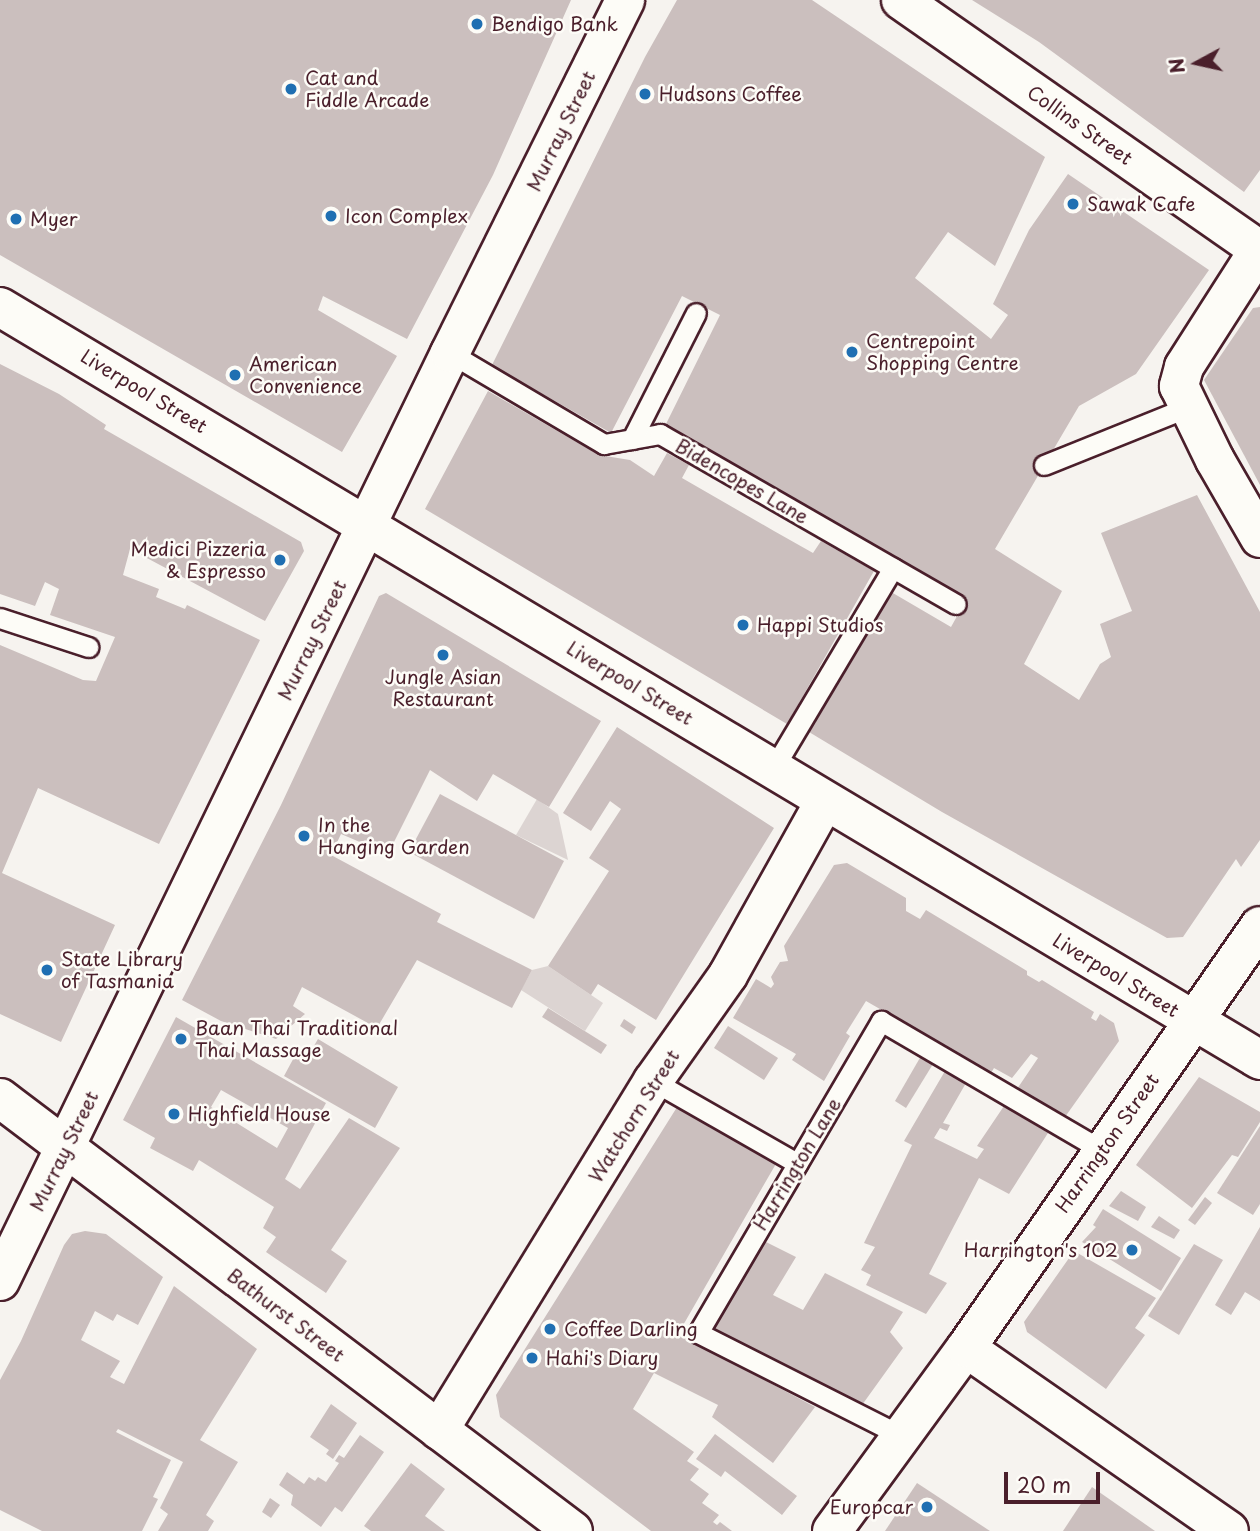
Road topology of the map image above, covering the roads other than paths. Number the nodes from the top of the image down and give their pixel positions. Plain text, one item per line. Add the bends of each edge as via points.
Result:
1 (625, 0) edge
2 (901, 0) edge
3 (1260, 249) edge
4 (0, 307) edge
5 (696, 313) dead end
6 (450, 352) junction
7 (1188, 407) junction
8 (632, 439) junction
9 (1044, 465) dead end
10 (367, 525) junction
11 (1260, 538) edge
12 (893, 568) junction
13 (956, 604) dead end
14 (0, 618) edge
15 (88, 647) dead end
16 (773, 769) junction
17 (825, 801) junction
18 (1260, 926) edge
19 (1192, 1021) junction
20 (1260, 1060) edge
21 (653, 1081) junction
22 (0, 1098) edge
23 (65, 1148) junction
24 (1102, 1150) junction
25 (797, 1163) junction
26 (0, 1281) edge
27 (966, 1348) junction
28 (439, 1430) junction
29 (900, 1434) junction
30 (573, 1531) edge
31 (832, 1531) edge
32 (1228, 1531) edge

1 - 6 main road, Murray Street
2 - 3 main road, Collins Street
3 - 7 main road via 1184,367 1179,386
4 - 10 main road, Liverpool Street
5 - 8 lane
6 - 8 lane, Bidencopes Lane via 604,444
6 - 10 main road, Murray Street
7 - 9 lane
7 - 11 main road
8 - 12 lane, Bidencopes Lane via 660,434
10 - 16 main road, Liverpool Street
10 - 23 main road, Murray Street
12 - 13 lane, Bidencopes Lane
12 - 16 lane
14 - 15 lane
16 - 17 main road, Liverpool Street
17 - 19 main road, Liverpool Street
17 - 21 main road, Watchorn Street via 728,975
18 - 19 main road, Harrington Street
19 - 20 main road, Liverpool Street
19 - 24 main road, Harrington Street
21 - 25 lane
21 - 28 main road, Watchorn Street
22 - 23 main road, Bathurst Street
23 - 26 main road, Murray Street
23 - 28 main road, Bathurst Street
24 - 25 lane, Harrington Lane via 881,1021
24 - 27 main road, Harrington Street
25 - 29 lane, Harrington Lane via 698,1333
27 - 29 main road, Harrington Street
27 - 32 main road
28 - 30 main road, Bathurst Street
29 - 31 main road, Harrington Street

